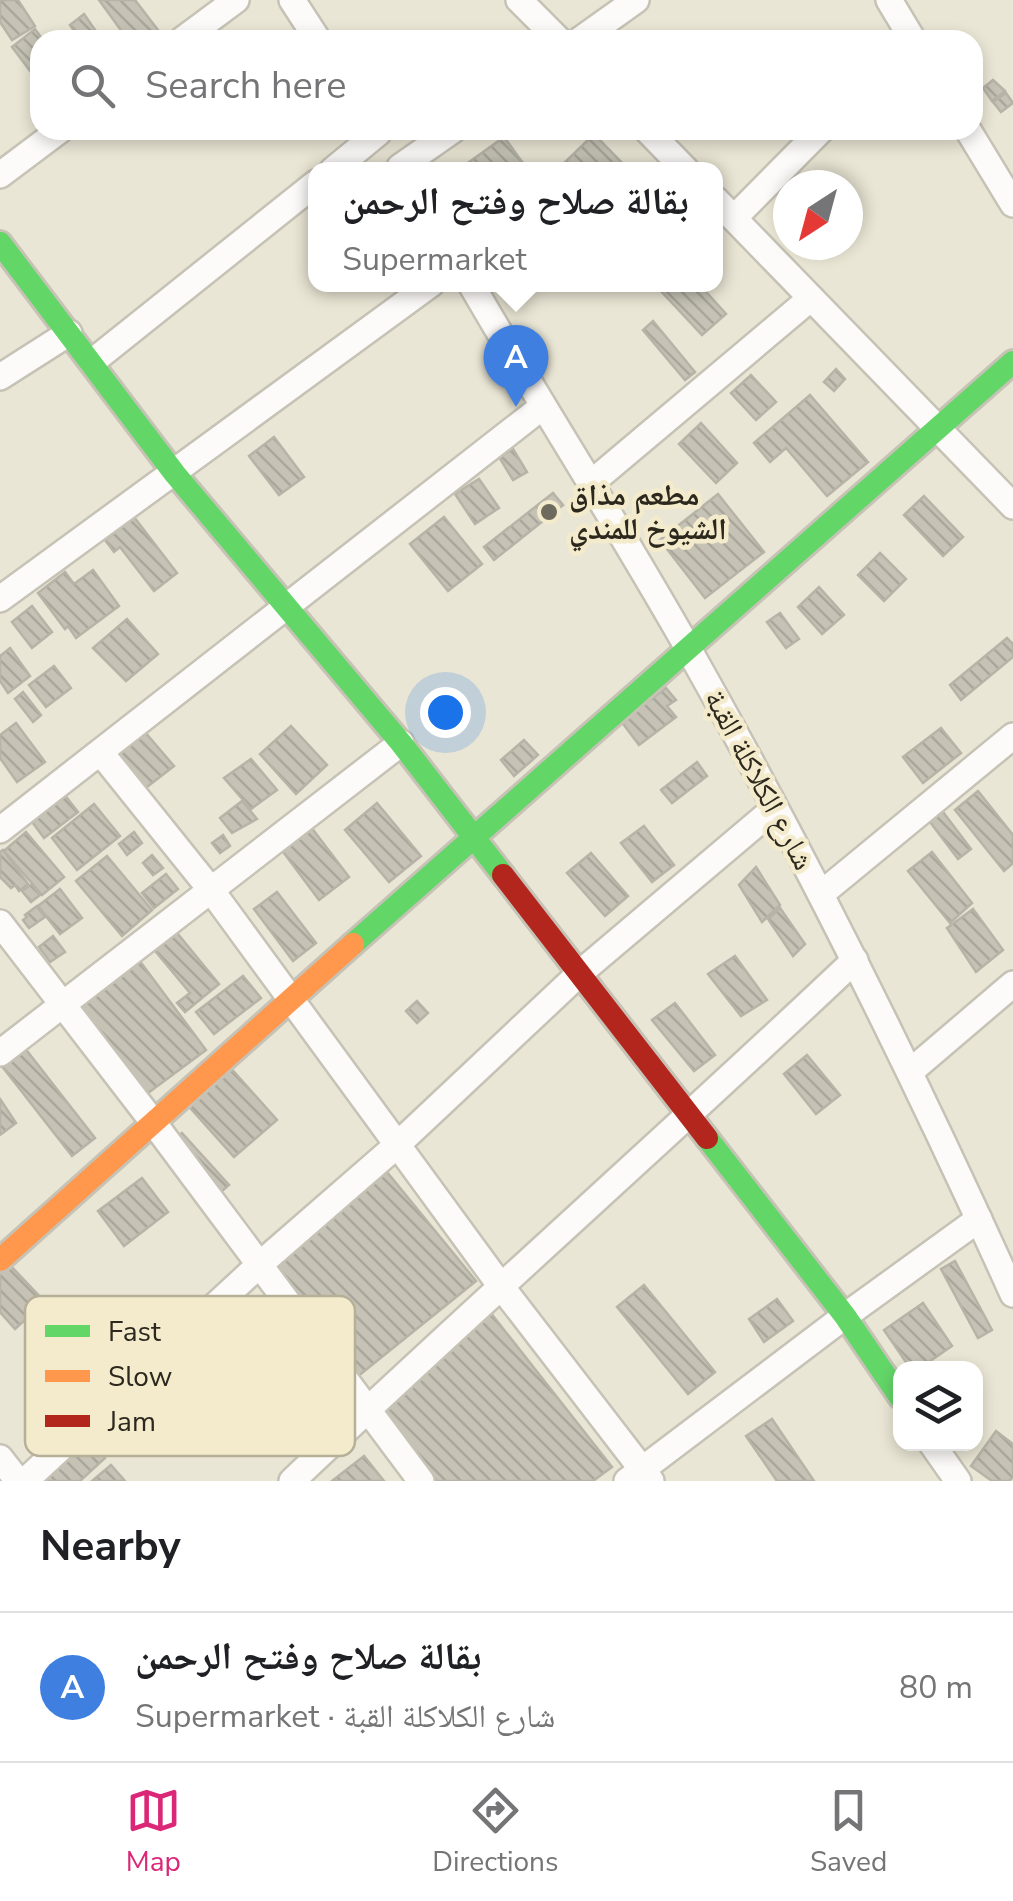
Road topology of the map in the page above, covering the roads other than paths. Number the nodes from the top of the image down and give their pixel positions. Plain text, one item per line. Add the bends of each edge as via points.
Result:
1 (236, 0) edge
2 (292, 0) edge
3 (520, 0) edge
4 (636, 0) edge
5 (888, 0) edge
6 (196, 30) edge
7 (312, 30) edge
8 (549, 30) edge
9 (594, 30) edge
10 (906, 30) edge
11 (47, 140) edge
12 (368, 140) edge
13 (384, 140) edge
14 (439, 140) edge
15 (657, 140) edge
16 (809, 140) edge
17 (974, 140) edge
18 (342, 162) edge
19 (397, 162) edge
20 (409, 162) edge
21 (678, 162) edge
22 (0, 175) edge
23 (308, 189) edge
24 (1013, 204) edge
25 (725, 209) edge
26 (0, 243) edge
27 (421, 292) edge
28 (476, 292) edge
29 (811, 298) junction
30 (70, 333) junction
31 (92, 362) junction
32 (1013, 362) edge
33 (0, 377) edge
34 (542, 406) junction
35 (938, 429) junction
36 (175, 474) junction
37 (590, 484) junction
38 (1013, 506) edge
39 (0, 599) edge
40 (287, 608) junction
41 (688, 649) junction
42 (1013, 736) edge
43 (401, 743) junction
44 (101, 753) junction
45 (775, 808) junction
46 (0, 830) edge
47 (473, 836) junction
48 (211, 890) junction
49 (821, 894) junction
50 (0, 924) edge
51 (855, 960) junction
52 (580, 973) junction
53 (1013, 984) edge
54 (290, 1000) junction
55 (64, 1004) junction
56 (0, 1053) edge
57 (911, 1071) junction
58 (690, 1116) junction
59 (154, 1122) junction
60 (396, 1146) junction
61 (980, 1219) junction
62 (1013, 1229) edge
63 (991, 1246) junction
64 (0, 1260) edge
65 (258, 1266) junction
66 (500, 1286) junction
67 (1013, 1294) edge
68 (225, 1296) edge
69 (281, 1296) edge
70 (845, 1316) junction
71 (893, 1388) edge
72 (355, 1394) edge
73 (367, 1410) junction
74 (355, 1421) edge
75 (937, 1451) edge
76 (52, 1456) edge
77 (318, 1456) edge
78 (0, 1458) edge
79 (640, 1477) edge
80 (18, 1481) edge
81 (25, 1481) edge
82 (292, 1481) edge
83 (421, 1481) edge
84 (958, 1481) edge

1 - 6 street
2 - 7 street
3 - 8 street
4 - 9 street
5 - 10 street
11 - 22 street
12 - 18 street
13 - 19 street
14 - 20 street
15 - 21 street
16 - 25 street
17 - 24 street
23 - 31 street
25 - 29 street
26 - 30 street
27 - 36 street
28 - 34 street, شارع الكلاكلة القبة
29 - 35 street
29 - 37 street
30 - 31 street
30 - 33 street
31 - 36 street
32 - 35 street
34 - 37 street, شارع الكلاكلة القبة
34 - 40 street
35 - 38 street
35 - 41 street
36 - 39 street
36 - 40 street
37 - 41 street, شارع الكلاكلة القبة
40 - 43 street
40 - 44 street
41 - 45 street, شارع الكلاكلة القبة
41 - 47 street
42 - 49 street
43 - 47 street
43 - 48 street
44 - 46 street
44 - 48 street
45 - 49 street, شارع الكلاكلة القبة
45 - 52 street
47 - 52 street
47 - 54 street
48 - 54 street
48 - 55 street
49 - 51 street, شارع الكلاكلة القبة
50 - 55 street
51 - 57 street, شارع الكلاكلة القبة
51 - 58 street
52 - 58 street
52 - 60 street
53 - 57 street
54 - 59 street
54 - 60 street
55 - 56 street
55 - 59 street
57 - 61 street, شارع الكلاكلة القبة
58 - 66 street
58 - 70 street
59 - 64 street
59 - 65 street
60 - 65 street
60 - 66 street
61 - 63 street, شارع الكلاكلة القبة
61 - 70 street
62 - 63 street
63 - 67 street, شارع الكلاكلة القبة
65 - 68 street
65 - 69 street
66 - 73 street
66 - 79 street
70 - 71 street
70 - 79 street
72 - 73 street
73 - 74 street
73 - 83 street
75 - 84 street
76 - 81 street
77 - 82 street
78 - 80 street

